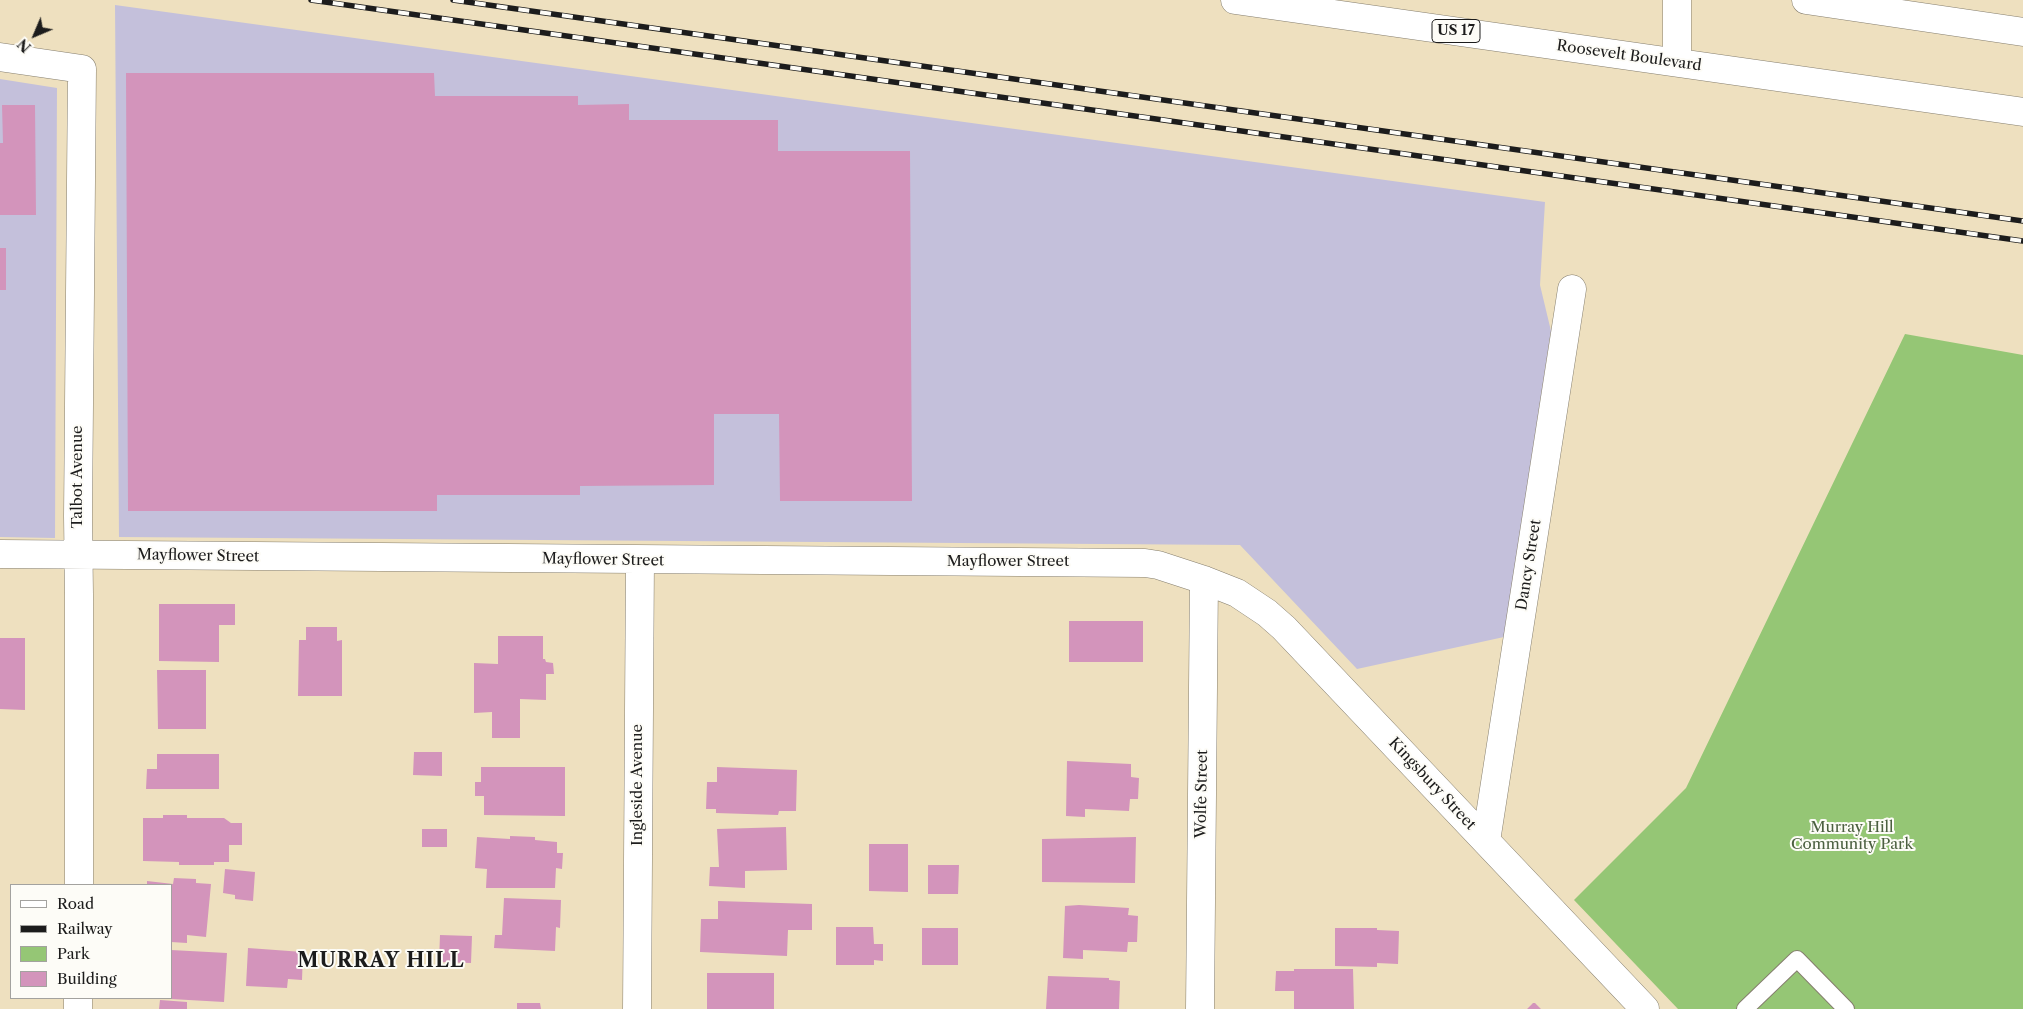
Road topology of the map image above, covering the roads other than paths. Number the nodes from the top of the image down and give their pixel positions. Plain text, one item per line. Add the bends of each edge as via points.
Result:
1 (1234, 0) edge
2 (1676, 0) edge
3 (1806, 0) edge
4 (2023, 32) edge
5 (0, 57) edge
6 (1677, 62) junction
7 (2023, 112) edge
8 (1572, 288) dead end
9 (0, 554) edge
10 (78, 555) junction
11 (640, 560) junction
12 (1204, 580) junction
13 (1486, 842) junction
14 (79, 884) edge
15 (637, 1009) edge
16 (1200, 1009) edge
17 (1645, 1009) edge
18 (1745, 1009) edge
19 (1846, 1009) edge

1 - 6 main road, Roosevelt Boulevard / US 17
2 - 6 main road
3 - 4 main road
5 - 10 main road, Talbot Avenue via 82,69
6 - 7 main road, Roosevelt Boulevard / US 17
8 - 13 main road, Dancy Street
9 - 10 main road, Mayflower Street
10 - 11 main road, Mayflower Street
10 - 14 main road, Talbot Avenue
11 - 12 main road, Mayflower Street via 1146,563
11 - 15 main road, Ingleside Avenue
12 - 13 main road, Kingsbury Street via 1236,593 1284,628
12 - 16 main road, Wolfe Street
13 - 17 main road, Kingsbury Street
18 - 19 lane via 1797,959

